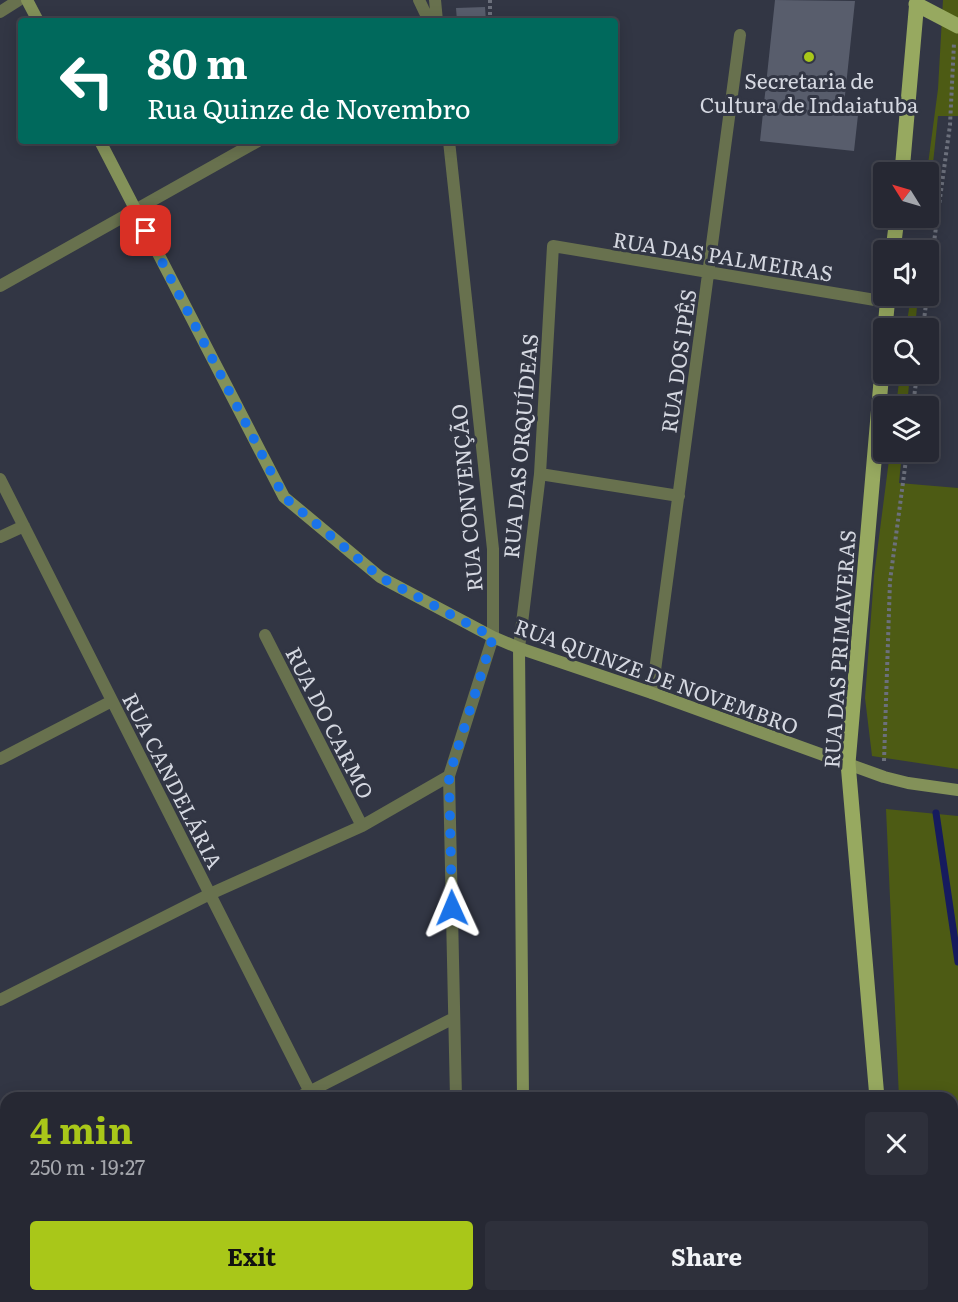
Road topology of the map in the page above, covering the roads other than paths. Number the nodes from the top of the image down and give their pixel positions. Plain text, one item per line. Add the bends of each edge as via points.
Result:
1 (19, 0) edge
2 (27, 0) edge
3 (418, 0) edge
4 (435, 0) edge
5 (916, 2) edge
6 (1, 9) edge
7 (36, 18) edge
8 (427, 18) edge
9 (437, 18) edge
10 (956, 25) edge
11 (740, 35) dead end
12 (102, 144) edge
13 (253, 144) edge
14 (449, 144) edge
15 (903, 162) edge
16 (136, 210) junction
17 (553, 246) joint
18 (709, 272) junction
19 (0, 286) edge
20 (873, 297) edge
21 (881, 384) edge
22 (540, 474) junction
23 (0, 479) edge
24 (679, 496) junction
25 (24, 526) junction
26 (0, 537) edge
27 (265, 635) dead end
28 (493, 637) junction
29 (519, 648) junction
30 (652, 693) junction
31 (112, 701) junction
32 (0, 759) edge
33 (848, 763) junction
34 (449, 776) junction
35 (958, 790) edge
36 (362, 826) junction
37 (210, 894) junction
38 (0, 1000) edge
39 (454, 1018) junction
40 (310, 1092) edge
41 (318, 1092) edge
42 (456, 1092) edge
43 (523, 1092) edge
44 (876, 1092) edge

1 - 6 street
2 - 7 main road
3 - 8 street
4 - 9 street
5 - 10 main road
5 - 15 main road
11 - 18 street, RUA DOS IPÊS
12 - 16 main road, RUA QUINZE DE NOVEMBRO
13 - 16 street
14 - 28 street, RUA CONVENÇÃO via 493,549
16 - 19 street
16 - 28 main road, RUA QUINZE DE NOVEMBRO via 284,497 380,577
17 - 18 street, RUA DAS PALMEIRAS
17 - 22 street, RUA DAS ORQUÍDEAS
18 - 20 street, RUA DAS PALMEIRAS
18 - 24 street, RUA DOS IPÊS
21 - 33 main road, RUA DAS PRIMAVERAS
22 - 24 street
22 - 29 street, RUA DAS ORQUÍDEAS
23 - 25 street, RUA CANDELÁRIA
24 - 30 street, RUA DOS IPÊS
25 - 26 street
25 - 31 street, RUA CANDELÁRIA
27 - 36 street, RUA DO CARMO
28 - 29 main road, RUA QUINZE DE NOVEMBRO
28 - 34 street, RUA CONVENÇÃO
29 - 30 main road, RUA QUINZE DE NOVEMBRO
29 - 43 main road
30 - 33 main road, RUA QUINZE DE NOVEMBRO
31 - 32 street
31 - 37 street, RUA CANDELÁRIA
33 - 35 main road, RUA QUINZE DE NOVEMBRO via 908,783
33 - 44 main road, RUA DAS PRIMAVERAS
34 - 36 street
34 - 39 street, RUA CONVENÇÃO
36 - 37 street
37 - 38 street
37 - 40 street, RUA CANDELÁRIA
39 - 41 street
39 - 42 street, RUA CONVENÇÃO

